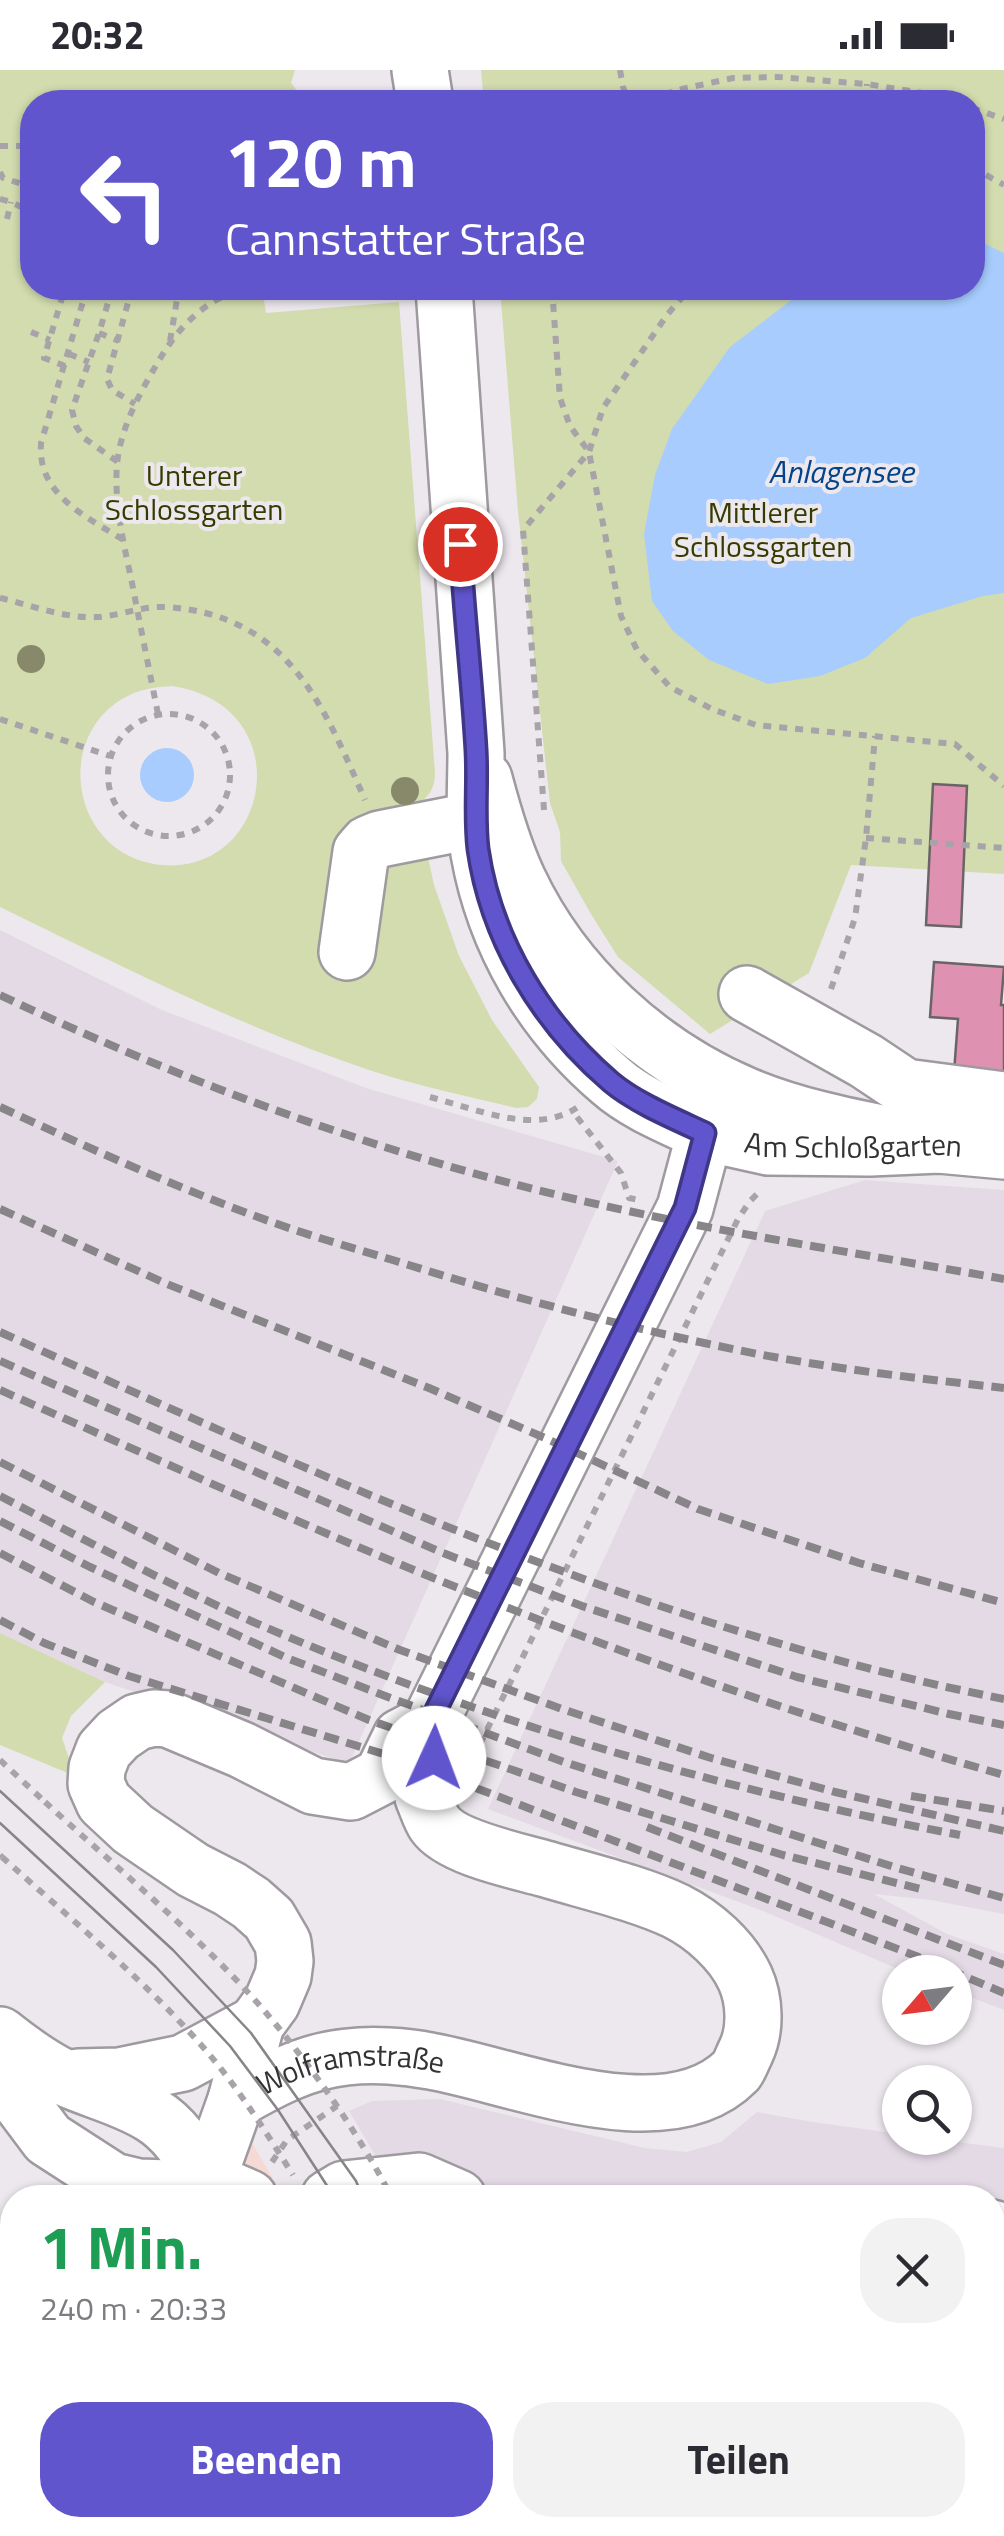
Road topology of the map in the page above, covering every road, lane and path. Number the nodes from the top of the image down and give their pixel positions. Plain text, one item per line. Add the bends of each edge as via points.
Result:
1 (868, 84) junction
2 (679, 90) edge
3 (867, 90) edge
4 (904, 90) edge
5 (0, 199) edge
6 (12, 202) junction
7 (20, 206) edge
8 (7, 219) dead end
9 (62, 300) edge
10 (84, 300) edge
11 (109, 300) edge
12 (129, 300) edge
13 (177, 300) edge
14 (216, 300) edge
15 (445, 300) edge
16 (553, 300) edge
17 (680, 300) edge
18 (31, 332) dead end
19 (99, 333) junction
20 (50, 340) junction
21 (119, 341) junction
22 (170, 342) junction
23 (69, 354) junction
24 (89, 362) junction
25 (64, 366) junction
26 (136, 404) junction
27 (589, 452) junction
28 (118, 462) junction
29 (123, 540) junction
30 (0, 598) edge
31 (136, 609) junction
32 (158, 714) junction
33 (0, 720) edge
34 (875, 736) junction
35 (476, 753) junction
36 (110, 756) junction
37 (1004, 786) edge
38 (545, 817) dead end
39 (476, 820) junction
40 (866, 838) junction
41 (380, 839) junction
42 (1004, 848) edge
43 (348, 952) dead end
44 (746, 994) dead end
45 (816, 1034) junction
46 (430, 1097) dead end
47 (1004, 1100) edge
48 (519, 1120) dead end
49 (1004, 1121) edge
50 (581, 1122) dead end
51 (705, 1133) junction
52 (939, 1146) junction
53 (1004, 1152) edge
54 (762, 1188) dead end
55 (629, 1198) dead end
56 (430, 1722) junction
57 (489, 1725) dead end
58 (0, 1760) edge
59 (1, 1856) edge
60 (256, 2024) junction
61 (0, 2035) edge
62 (0, 2075) edge
63 (65, 2078) junction
64 (348, 2099) dead end
65 (236, 2100) junction
66 (48, 2139) junction
67 (81, 2185) edge
68 (130, 2185) edge
69 (259, 2185) edge
70 (385, 2185) edge
71 (386, 2185) edge
72 (427, 2185) edge

1 - 2 path via 778,76
1 - 3 path
1 - 4 path
5 - 6 path
6 - 7 path
6 - 8 path
9 - 20 path
10 - 23 path
11 - 19 path
12 - 21 path
13 - 22 path
14 - 22 path
15 - 35 main road
16 - 27 path via 560,398
17 - 27 path via 603,408
18 - 20 path
19 - 21 path
19 - 24 path
20 - 25 path via 44,358
21 - 26 path via 107,379 112,390
22 - 26 path
23 - 24 path
23 - 25 path
24 - 28 path via 72,410 76,426
25 - 29 path via 40,459 71,507
26 - 28 path
27 - 34 path via 621,616 637,650 670,687 756,724
27 - 38 path via 523,530
28 - 29 path
29 - 31 path
30 - 31 path via 77,616
31 - 32 path
31 - 41 path via 214,616 284,656 331,724
32 - 36 path via 134,724
32 - 36 path via 197,720 224,749 230,787 205,826 176,837 132,825 108,786
33 - 36 path
34 - 37 path via 955,744
34 - 40 path
35 - 39 main road, Am Schloßgarten
35 - 52 main road via 533,908 573,965 625,1020 691,1069 749,1097
39 - 41 main road
39 - 51 main road, Am Schloßgarten via 488,896 511,956 544,1010 612,1083
40 - 42 path
40 - 45 path via 855,918
41 - 43 main road via 361,852
44 - 45 main road
45 - 47 main road via 905,1087
46 - 48 path
49 - 52 main road via 962,1114
50 - 55 path via 621,1173
51 - 52 main road, Am Schloßgarten via 768,1148
51 - 56 main road, Wolframstraße via 685,1208
52 - 53 main road, Am Schloßgarten
54 - 57 path via 738,1219
56 - 60 main road, Wolframstraße via 401,1737 382,1776 351,1792 313,1786 168,1719 137,1722 104,1750 96,1784 104,1802 132,1829 251,1903 277,1930 283,1976
56 - 65 main road, Wolframstraße via 434,1758 423,1797 436,1827 470,1848 677,1912 718,1939 745,1977 754,2004 751,2042 737,2070 696,2096 625,2102 572,2096 430,2061 348,2057 311,2064
58 - 71 path, bridge via 262,2008
59 - 69 path, bridge via 209,2054 252,2110
60 - 63 main road via 183,2063
60 - 65 main road, Wolframstraße
61 - 63 main road
62 - 66 main road
63 - 69 main road via 155,2116 184,2144
64 - 69 path via 287,2140
65 - 69 main road
66 - 67 main road
66 - 68 main road
70 - 72 main road

